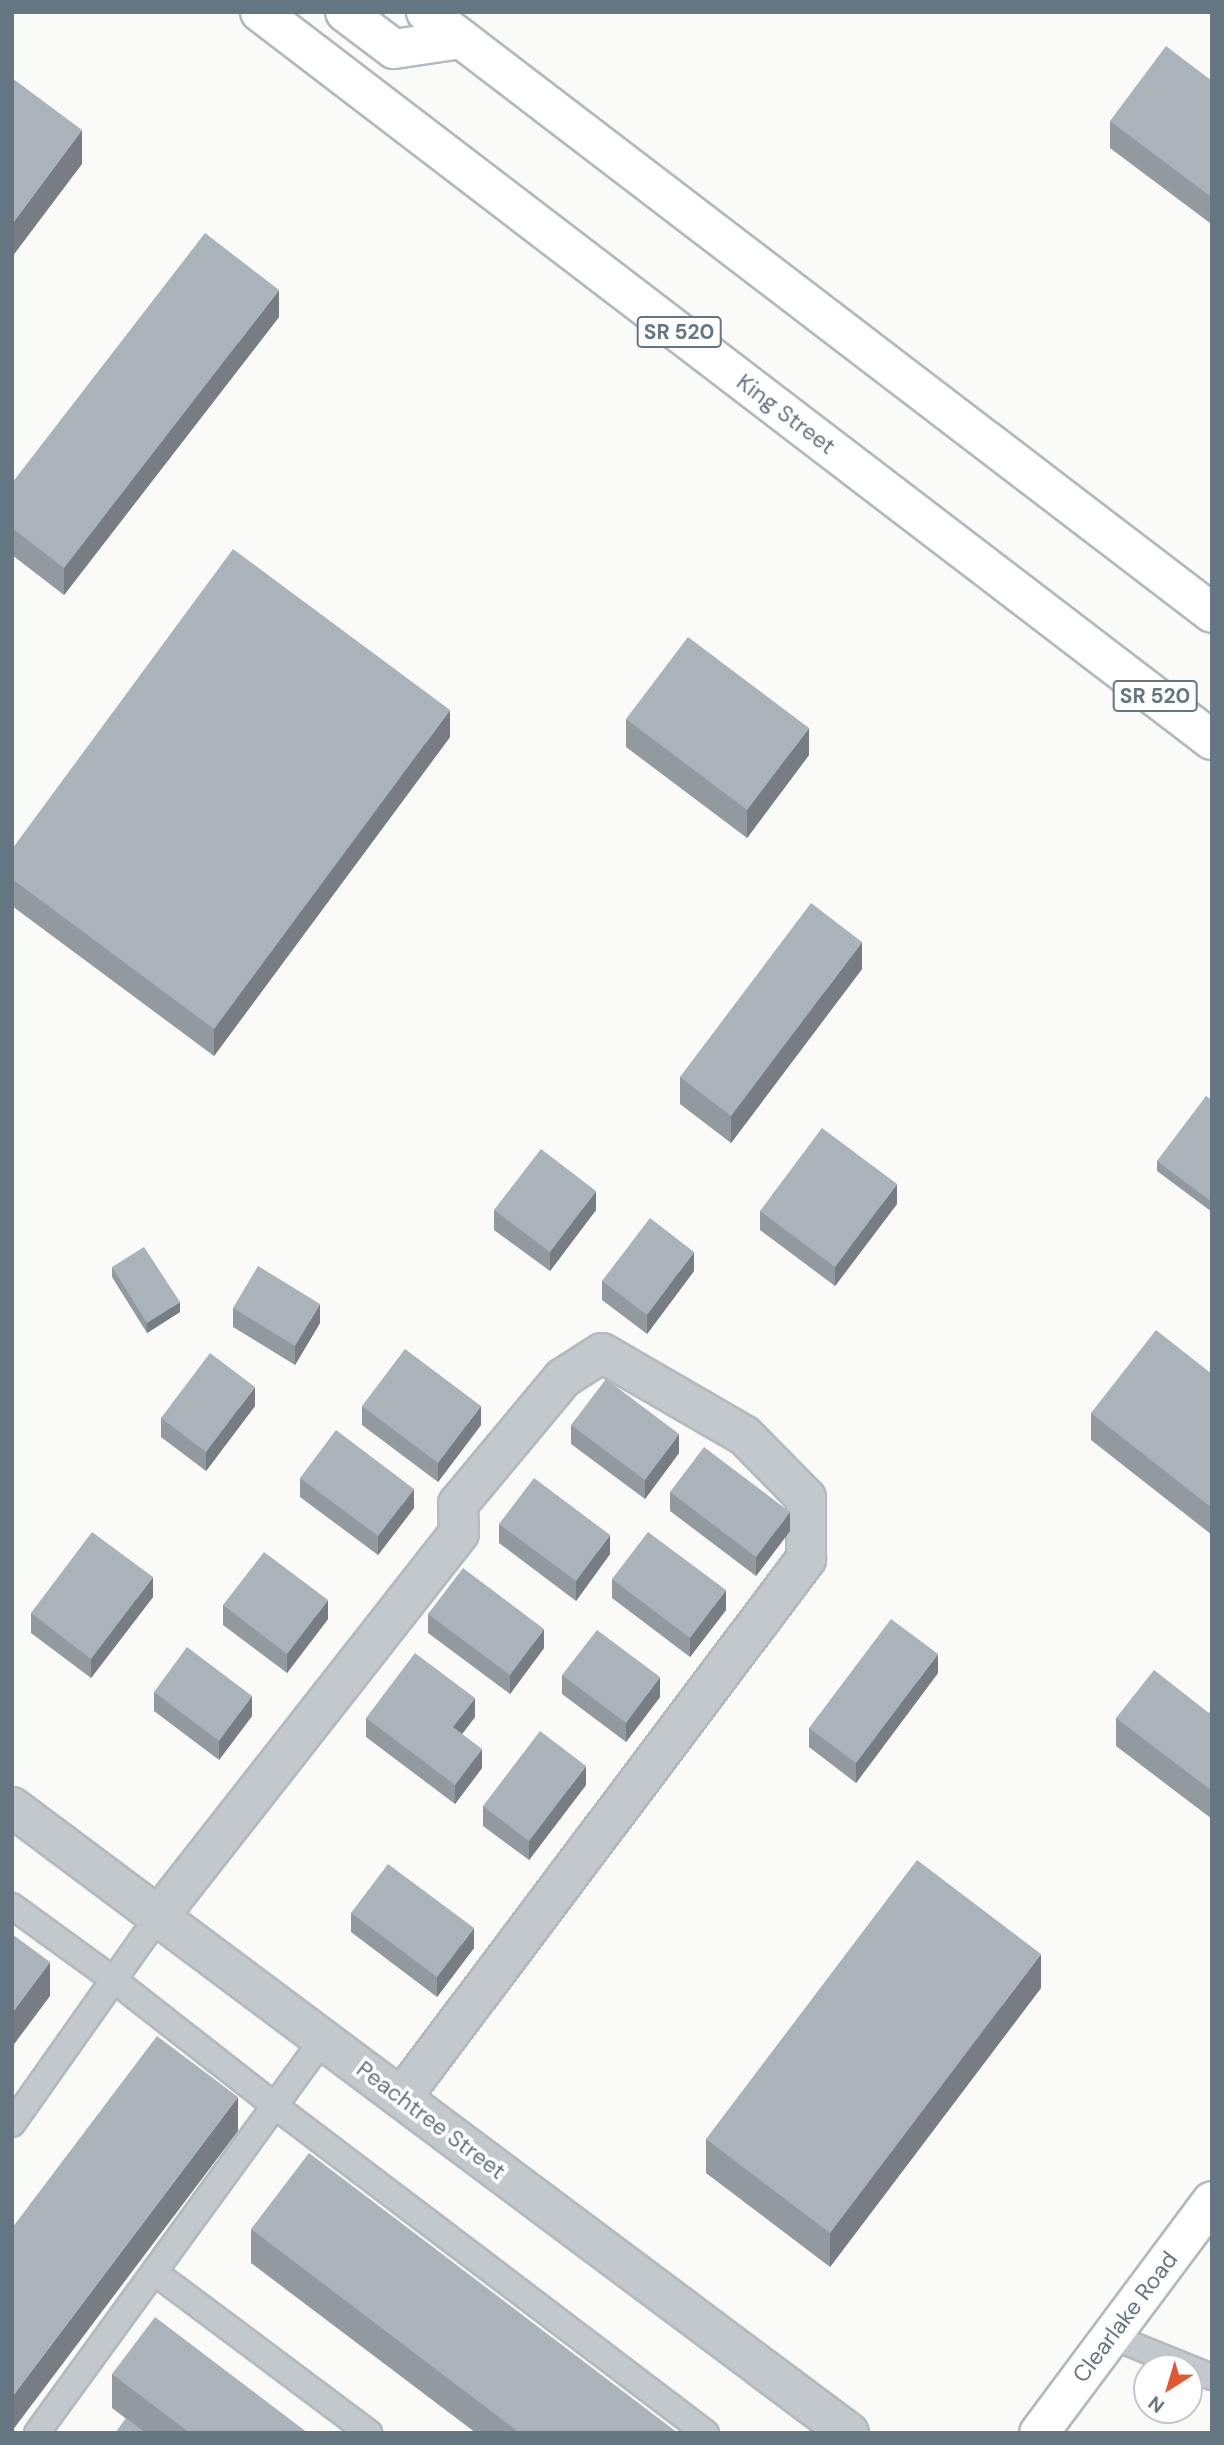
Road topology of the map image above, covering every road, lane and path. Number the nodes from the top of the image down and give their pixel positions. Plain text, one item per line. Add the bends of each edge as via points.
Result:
1 (260, 12) edge
2 (345, 12) edge
3 (426, 12) edge
4 (461, 39) junction
5 (1212, 613) edge
6 (1212, 740) edge
7 (14, 1812) edge
8 (12, 1906) edge
9 (158, 1917) junction
10 (114, 1980) junction
11 (323, 2040) junction
12 (401, 2098) junction
13 (275, 2106) junction
14 (12, 2124) edge
15 (1212, 2201) edge
16 (154, 2272) junction
17 (1111, 2336) junction
18 (1212, 2376) edge
19 (37, 2433) edge
20 (369, 2433) edge
21 (706, 2433) edge
22 (849, 2433) edge
23 (1039, 2433) edge

1 - 6 main road, King Street / SR 520
2 - 4 main road via 394,49
3 - 4 main road
4 - 5 main road
7 - 9 street, Peachtree Street
8 - 10 lane
9 - 10 lane
9 - 11 street, Peachtree Street
9 - 12 street via 459,1532 458,1504 563,1378 603,1353 745,1436 806,1498 806,1559
10 - 13 lane
10 - 14 lane
11 - 12 street, Peachtree Street
11 - 13 lane
12 - 22 street, Peachtree Street
13 - 16 lane
13 - 21 lane
15 - 17 main road, Clearlake Road
16 - 19 lane
16 - 20 lane
17 - 18 lane
17 - 23 main road, Clearlake Road

